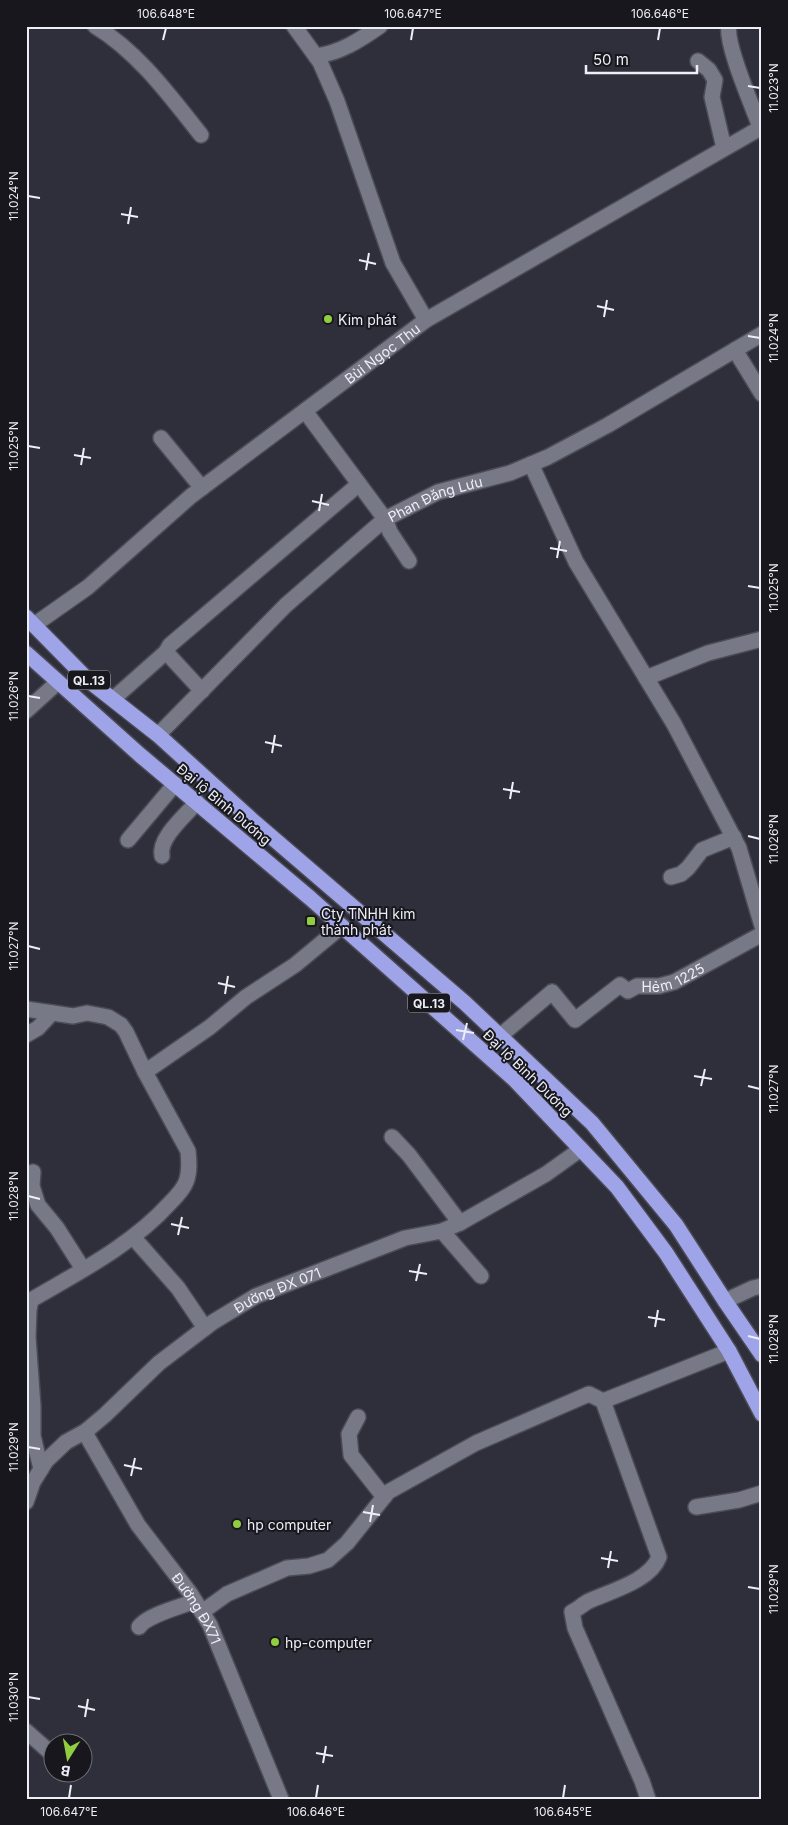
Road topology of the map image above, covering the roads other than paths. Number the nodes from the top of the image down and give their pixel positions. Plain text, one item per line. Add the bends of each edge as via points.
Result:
1 (95, 26) edge
2 (294, 26) edge
3 (380, 26) edge
4 (729, 26) edge
5 (318, 59) junction
6 (698, 61) dead end
7 (761, 127) edge
8 (201, 135) dead end
9 (724, 148) junction
10 (426, 320) junction
11 (762, 334) edge
12 (735, 350) junction
13 (762, 394) edge
14 (305, 411) junction
15 (161, 438) dead end
16 (531, 464) junction
17 (360, 484) junction
18 (202, 488) junction
19 (385, 519) junction
20 (409, 561) dead end
21 (30, 621) edge
22 (762, 639) edge
23 (166, 652) junction
24 (26, 653) edge
25 (646, 678) junction
26 (58, 682) junction
27 (202, 692) junction
28 (113, 699) junction
29 (26, 711) edge
30 (158, 736) junction
31 (175, 784) junction
32 (197, 802) junction
33 (734, 837) junction
34 (128, 840) dead end
35 (162, 856) dead end
36 (671, 877) dead end
37 (342, 926) junction
38 (762, 926) edge
39 (762, 934) edge
40 (26, 1010) edge
41 (52, 1013) junction
42 (26, 1035) edge
43 (500, 1036) junction
44 (145, 1072) junction
45 (392, 1137) dead end
46 (581, 1149) junction
47 (33, 1172) dead end
48 (460, 1223) junction
49 (442, 1230) junction
50 (133, 1237) junction
51 (83, 1270) junction
52 (481, 1276) dead end
53 (762, 1286) edge
54 (28, 1301) edge
55 (725, 1301) junction
56 (205, 1328) junction
57 (729, 1351) junction
58 (762, 1355) edge
59 (603, 1401) junction
60 (762, 1414) edge
61 (358, 1417) dead end
62 (86, 1431) junction
63 (41, 1469) junction
64 (762, 1493) edge
65 (384, 1497) junction
66 (26, 1502) edge
67 (696, 1508) dead end
68 (198, 1607) junction
69 (139, 1627) dead end
70 (26, 1730) edge
71 (42, 1745) edge
72 (281, 1799) edge
73 (648, 1799) edge

1 - 8 street via 143,65
2 - 5 street
3 - 5 street via 341,50
4 - 7 street via 727,33 733,52
5 - 10 street via 337,101 393,263
6 - 9 street via 715,80 712,97
7 - 9 street, Bùi Ngọc Thu
9 - 10 street, Bùi Ngọc Thu
10 - 14 street, Bùi Ngọc Thu
11 - 12 street, Phan Đăng Lưu
12 - 13 street
12 - 16 street, Phan Đăng Lưu via 608,425
14 - 17 street
14 - 18 street, Bùi Ngọc Thu
15 - 18 street
16 - 19 street, Phan Đăng Lưu via 510,473 438,492
16 - 25 street via 576,562
17 - 19 street
17 - 23 street via 170,645
18 - 21 street, Bùi Ngọc Thu via 88,587
19 - 20 street
19 - 27 street, Phan Đăng Lưu via 286,605
21 - 28 highway, Đại lộ Bình Dương / QL.13 via 88,680
22 - 25 street via 708,653
23 - 27 street
23 - 28 street
24 - 26 highway, Đại lộ Bình Dương / QL.13
25 - 33 street
26 - 29 street
26 - 31 highway, Đại lộ Bình Dương / QL.13
27 - 30 street, Phan Đăng Lưu
28 - 30 highway, Đại lộ Bình Dương / QL.13
30 - 43 highway, Đại lộ Bình Dương / QL.13
31 - 32 highway, Đại lộ Bình Dương / QL.13
31 - 34 street
32 - 35 street via 162,845
32 - 37 highway, Đại lộ Bình Dương / QL.13
33 - 36 street via 702,850 688,868
33 - 38 street
37 - 44 street via 295,965
37 - 46 highway, Đại lộ Bình Dương / QL.13 via 516,1080
39 - 43 street, Hẻm 1225 via 674,982 636,986 628,991 620,985 574,1020 549,986
40 - 41 street
41 - 42 street
41 - 44 street via 108,1017 126,1032
43 - 55 highway, Đại lộ Bình Dương / QL.13 via 592,1123 676,1225
44 - 50 street via 188,1151 190,1164 186,1182 178,1195
45 - 48 street
46 - 48 street, Đường ĐX 071 via 546,1174
46 - 57 highway, Đại lộ Bình Dương / QL.13 via 617,1187 666,1253
47 - 51 street via 32,1186 38,1206 57,1228
48 - 49 street, Đường ĐX 071
49 - 52 street
49 - 56 street, Đường ĐX 071 via 404,1238 256,1296
50 - 51 street
50 - 56 street via 178,1288
51 - 54 street
53 - 55 street
54 - 63 street via 32,1436
55 - 58 highway, Đại lộ Bình Dương / QL.13
56 - 62 street, Đường ĐX 071 via 159,1363
57 - 59 street
57 - 60 highway, Đại lộ Bình Dương / QL.13
59 - 65 street via 589,1394 476,1443
59 - 73 street via 659,1557 656,1566 633,1582 572,1612 575,1628
61 - 65 street via 349,1434 351,1455
62 - 63 street, Đường ĐX 071 via 66,1442
62 - 68 street, Đường ĐX71 via 138,1525
63 - 66 street, Đường ĐX 071
64 - 67 street
65 - 68 street via 347,1543 328,1560 287,1568
68 - 69 street via 152,1617
68 - 72 street, Đường ĐX71 via 210,1625
70 - 71 street

